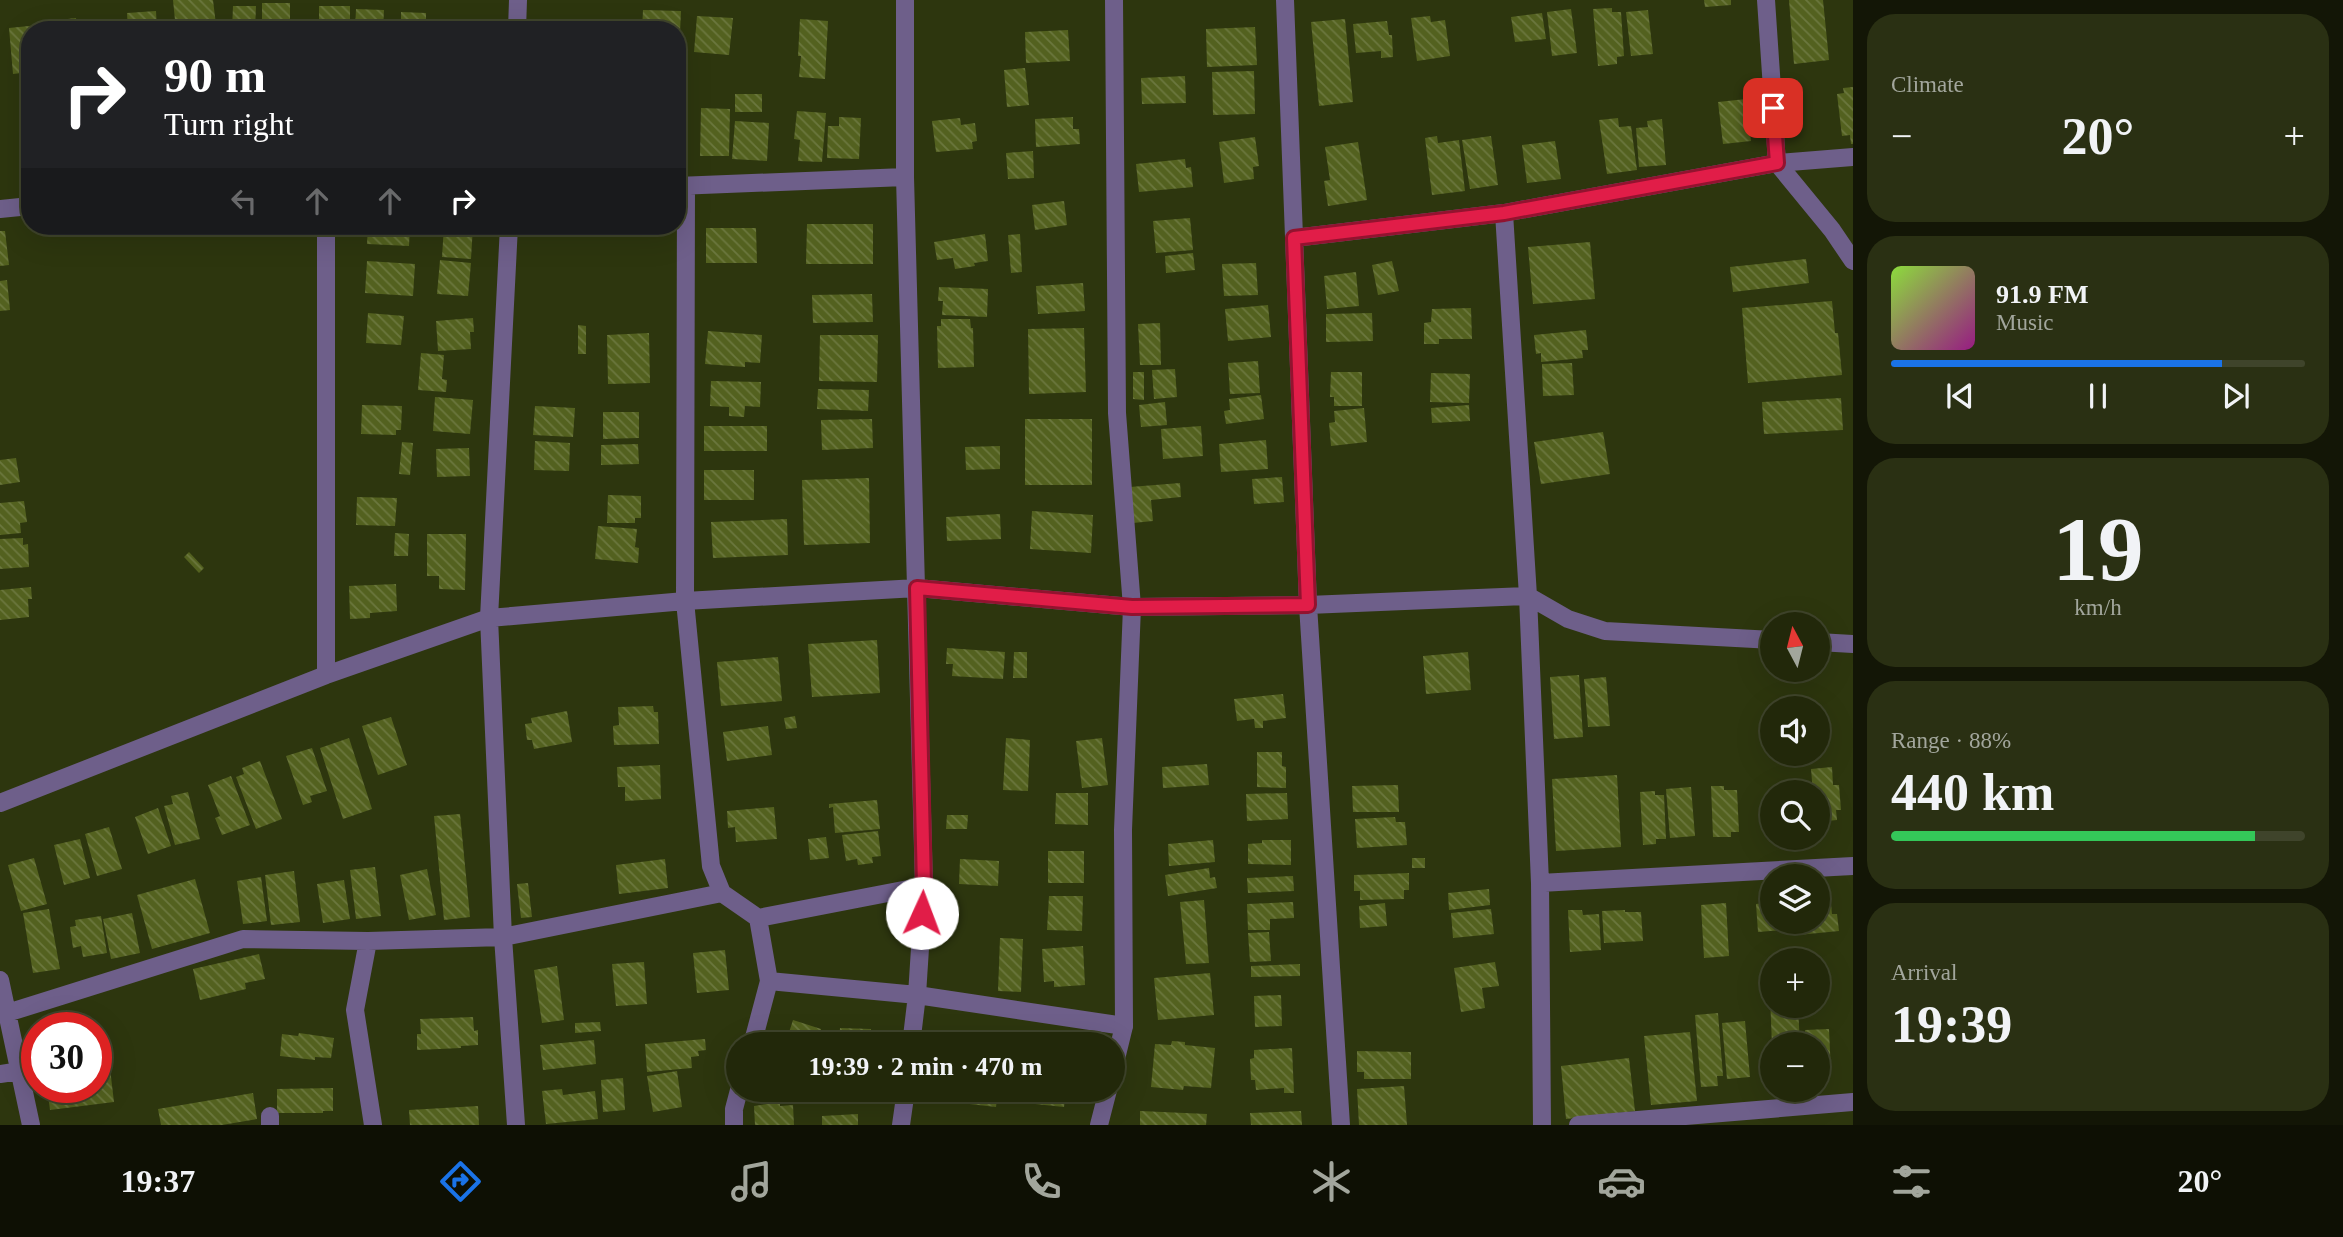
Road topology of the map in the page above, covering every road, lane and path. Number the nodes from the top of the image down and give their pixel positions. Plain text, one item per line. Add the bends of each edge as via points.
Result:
1 (518, 0) edge
2 (905, 0) edge
3 (1114, 0) edge
4 (1285, 0) edge
5 (1766, 0) edge
6 (517, 21) edge
7 (1853, 158) edge
8 (1777, 163) junction
9 (905, 177) junction
10 (686, 186) edge
11 (21, 207) edge
12 (0, 209) edge
13 (1504, 213) junction
14 (326, 235) edge
15 (509, 235) edge
16 (681, 235) edge
17 (1294, 238) junction
18 (1853, 261) edge
19 (917, 588) junction
20 (1528, 596) junction
21 (685, 601) junction
22 (1308, 605) junction
23 (1132, 607) junction
24 (489, 618) junction
25 (1760, 639) edge
26 (1830, 643) edge
27 (1853, 644) edge
28 (326, 675) junction
29 (0, 803) edge
30 (1853, 866) edge
31 (1541, 883) junction
32 (924, 886) junction
33 (722, 893) junction
34 (758, 918) junction
35 (503, 937) junction
36 (368, 941) junction
37 (0, 980) edge
38 (769, 981) junction
39 (917, 995) junction
40 (7, 1013) junction
41 (1125, 1026) junction
42 (755, 1032) edge
43 (913, 1032) edge
44 (1123, 1032) edge
45 (20, 1071) junction
46 (0, 1074) edge
47 (736, 1102) edge
48 (904, 1102) edge
49 (1105, 1102) edge
50 (1853, 1102) edge
51 (31, 1125) edge
52 (373, 1125) edge
53 (516, 1125) edge
54 (734, 1125) edge
55 (901, 1125) edge
56 (1099, 1125) edge
57 (1341, 1125) edge
58 (1542, 1125) edge
59 (1581, 1125) edge

1 - 6 street
2 - 9 street
3 - 23 street via 1117,413
4 - 17 street
5 - 8 street
7 - 8 street
8 - 13 street
8 - 18 street
9 - 10 street
9 - 19 street
11 - 12 street
13 - 17 street
13 - 20 street
14 - 28 street
15 - 24 street
16 - 21 street
17 - 22 street
19 - 21 street
19 - 23 street
19 - 32 street
20 - 22 street
20 - 25 street via 1568,619 1605,631
20 - 31 street
21 - 24 street
21 - 33 street via 711,866
22 - 23 street
22 - 57 street
23 - 41 street via 1123,830
24 - 28 street
24 - 35 street
26 - 27 street
28 - 29 street
30 - 31 street
31 - 58 street
32 - 34 street
32 - 39 street
33 - 34 street
33 - 35 street
34 - 38 street
35 - 36 street
35 - 53 street
36 - 40 street via 243,939
36 - 52 street via 355,1010
37 - 40 street
38 - 39 street
38 - 42 street
39 - 41 street
39 - 43 street
40 - 45 street
41 - 44 street
45 - 46 street
45 - 51 street
47 - 54 street
48 - 55 street
49 - 56 street
50 - 59 street

